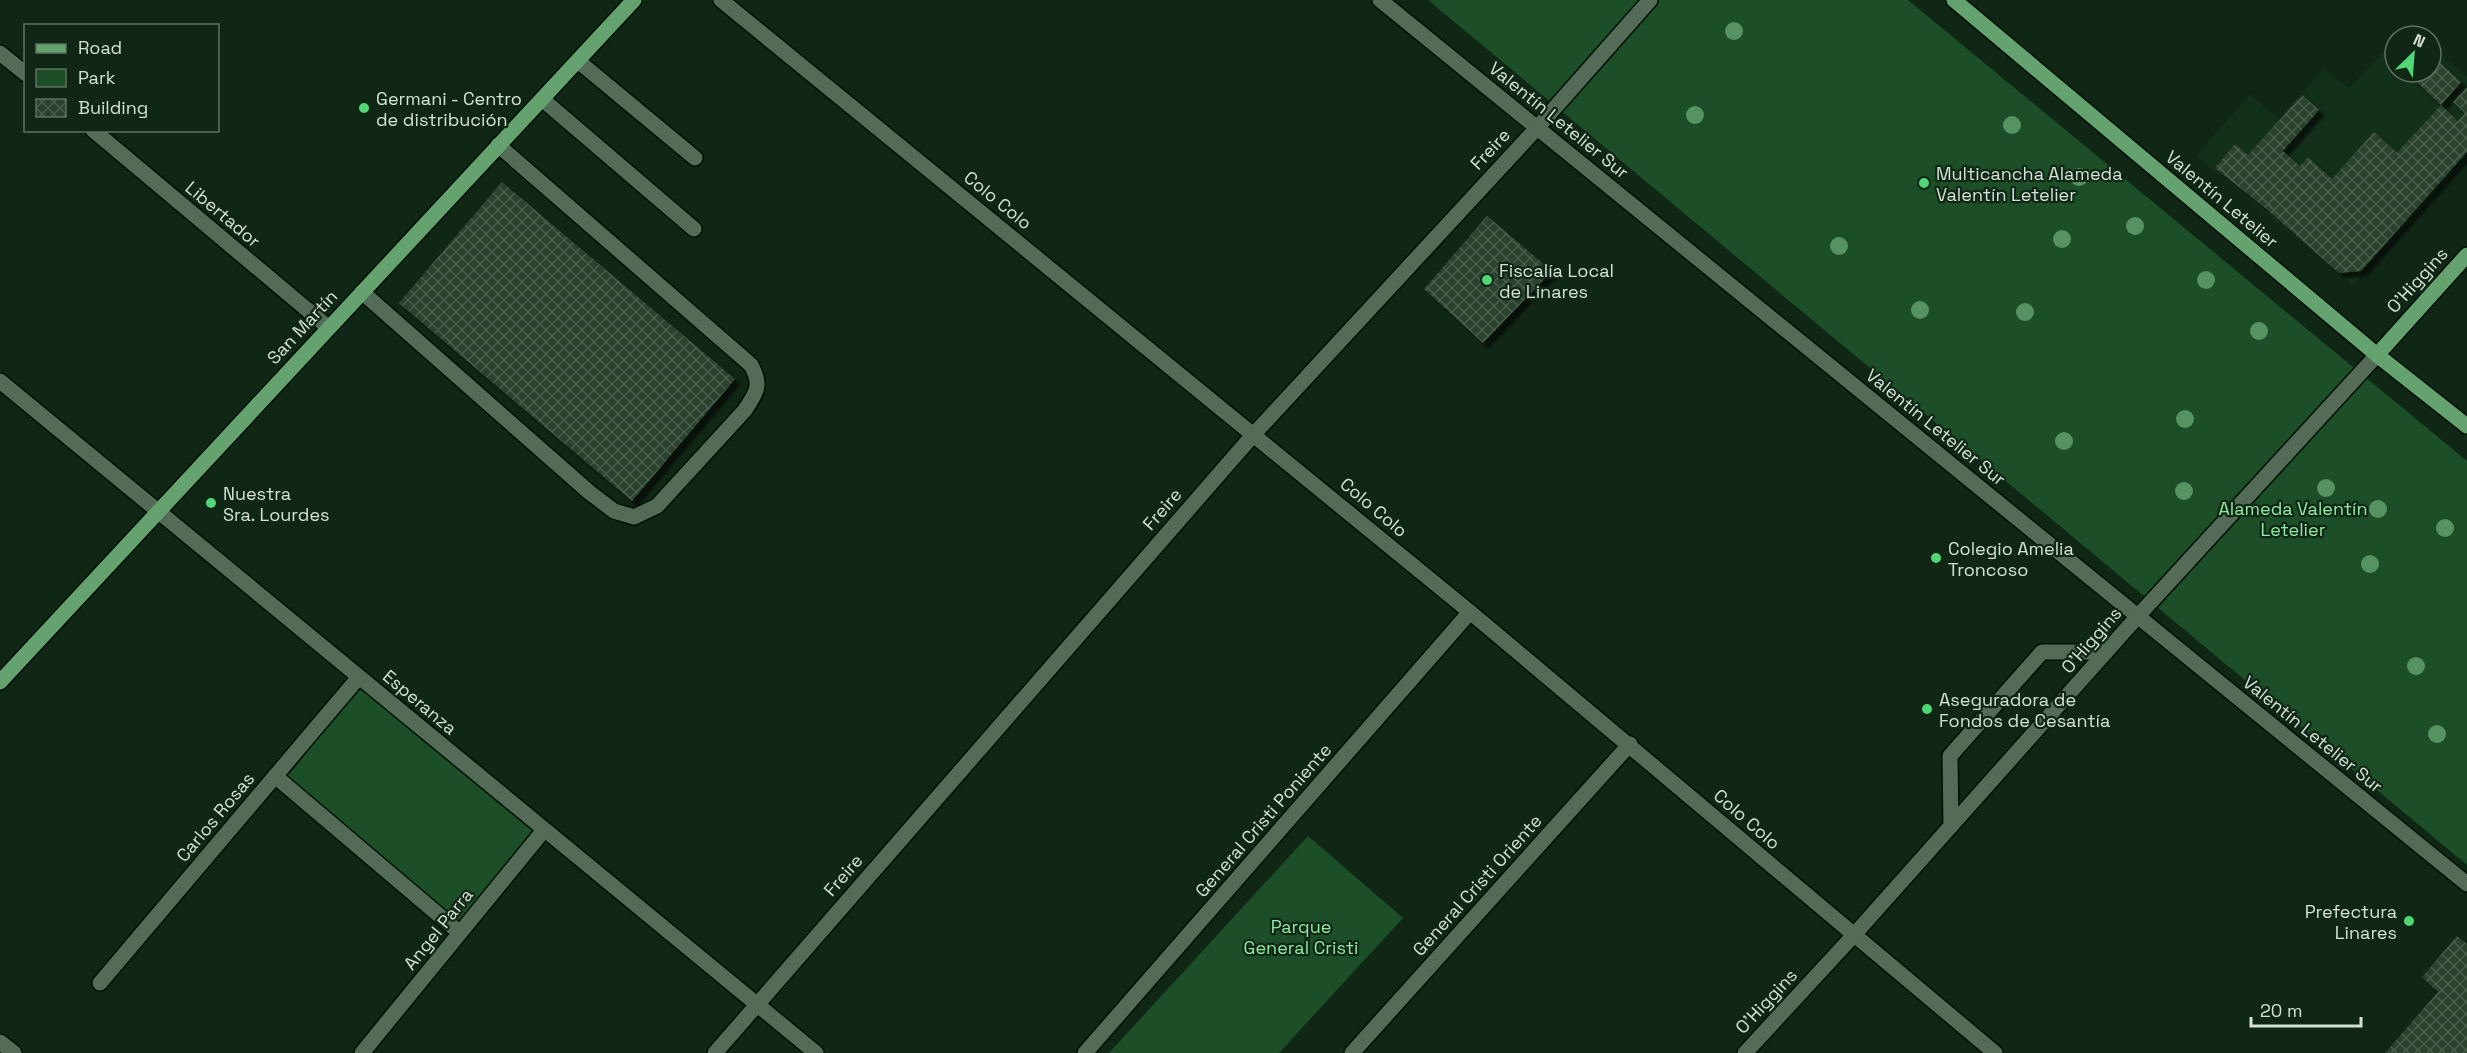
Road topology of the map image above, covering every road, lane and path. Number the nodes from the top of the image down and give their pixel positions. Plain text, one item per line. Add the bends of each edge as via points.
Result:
1 (634, 0) edge
2 (721, 0) edge
3 (1380, 0) edge
4 (1650, 0) edge
5 (1954, 0) edge
6 (0, 52) edge
7 (578, 61) junction
8 (24, 72) edge
9 (542, 99) junction
10 (1537, 128) junction
11 (95, 132) edge
12 (498, 145) junction
13 (695, 158) dead end
14 (694, 229) dead end
15 (2467, 255) edge
16 (362, 292) junction
17 (329, 328) junction
18 (2377, 355) junction
19 (0, 381) edge
20 (2467, 426) edge
21 (1254, 434) junction
22 (158, 511) junction
23 (1470, 612) junction
24 (2138, 616) junction
25 (2106, 652) junction
26 (359, 677) junction
27 (0, 682) edge
28 (1630, 744) junction
29 (275, 776) junction
30 (1951, 825) junction
31 (544, 830) junction
32 (2467, 884) edge
33 (460, 933) junction
34 (1853, 936) junction
35 (100, 983) dead end
36 (756, 1004) junction
37 (0, 1042) edge
38 (14, 1053) edge
39 (362, 1053) edge
40 (715, 1053) edge
41 (816, 1053) edge
42 (1085, 1053) edge
43 (1352, 1053) edge
44 (1745, 1053) edge
45 (1995, 1053) edge

1 - 7 main road, San Martín
2 - 21 street, Colo Colo
3 - 10 street, Valentín Letelier Sur
4 - 10 street, Freire
5 - 18 main road, Valentín Letelier
6 - 8 street
7 - 9 main road, San Martín
7 - 13 street
9 - 12 main road, San Martín
9 - 14 street
10 - 21 street, Freire
10 - 24 street, Valentín Letelier Sur
11 - 17 street, Libertador
12 - 16 main road, San Martín
12 - 16 street via 751,364 758,379 755,394 744,410 657,506 634,517 614,511
15 - 18 main road, O'Higgins
16 - 17 main road, San Martín
17 - 22 main road, San Martín
18 - 20 main road, Valentín Letelier
18 - 24 street, O'Higgins
19 - 22 street, Esperanza
21 - 23 street, Colo Colo
21 - 36 street, Freire
22 - 26 street, Esperanza
22 - 27 main road, San Martín
23 - 28 street, Colo Colo
23 - 42 street, General Cristi Poniente
24 - 25 street, O'Higgins
24 - 32 street, Valentín Letelier Sur
25 - 30 street, O'Higgins
25 - 30 street via 2042,652 1950,756
26 - 29 street, Carlos Rosas
26 - 31 street, Esperanza
28 - 34 street, Colo Colo
28 - 43 street, General Cristi Oriente
29 - 33 street
29 - 35 street, Carlos Rosas
30 - 34 street, O'Higgins
31 - 33 street, Angel Parra
31 - 36 street, Esperanza
33 - 39 street, Angel Parra
34 - 44 street, O'Higgins
34 - 45 street, Colo Colo
36 - 40 street, Freire
36 - 41 street, Esperanza
37 - 38 street

